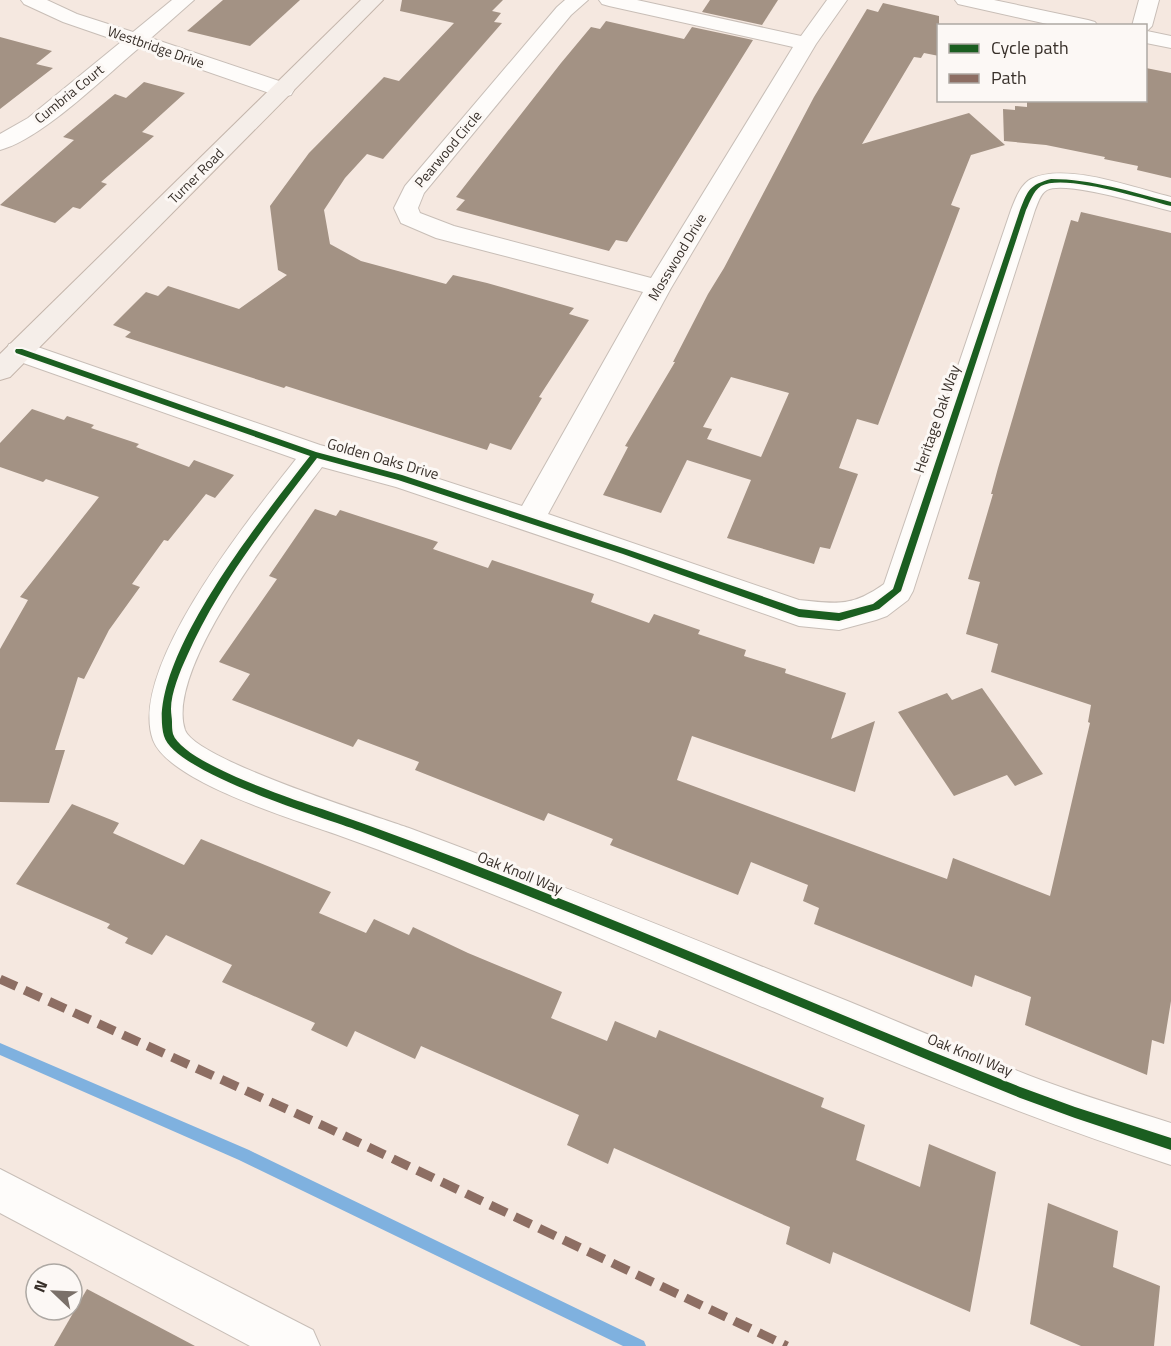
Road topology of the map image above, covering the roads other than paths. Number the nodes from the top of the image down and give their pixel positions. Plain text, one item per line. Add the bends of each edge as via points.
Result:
1 (31, 0) edge
2 (184, 0) edge
3 (373, 0) edge
4 (578, 0) edge
5 (609, 0) edge
6 (837, 0) edge
7 (965, 0) edge
8 (1149, 0) edge
9 (1079, 24) edge
10 (1143, 24) edge
11 (1147, 37) edge
12 (135, 41) junction
13 (1171, 42) edge
14 (806, 44) junction
15 (283, 90) junction
16 (0, 143) edge
17 (1171, 204) edge
18 (658, 288) junction
19 (10, 361) edge
20 (315, 455) junction
21 (529, 521) junction
22 (739, 592) joint
23 (1171, 1144) edge
24 (0, 1190) edge
25 (297, 1346) edge

1 - 12 street, Westbridge Drive
2 - 12 street, Cumbria Court
3 - 15 main road, Turner Road
4 - 18 street, Pearwood Circle via 564,11 413,191 406,208 410,218 445,232
5 - 14 street
6 - 14 street, Mosswood Drive
7 - 9 street
8 - 10 street
11 - 13 street
12 - 15 street, Westbridge Drive
12 - 16 street, Cumbria Court via 36,123
14 - 18 street, Mosswood Drive
15 - 19 main road, Turner Road
17 - 22 street, Heritage Oak Way via 1064,180 1041,183 1034,188 1019,221 897,591 876,607 839,617 800,613
18 - 21 street, Mosswood Drive
19 - 20 street, Golden Oaks Drive
20 - 21 street, Golden Oaks Drive via 399,477
20 - 23 street, Oak Knoll Way via 209,601 172,679 165,711 168,734 190,759 1045,1102
21 - 22 street, Golden Oaks Drive
24 - 25 street

